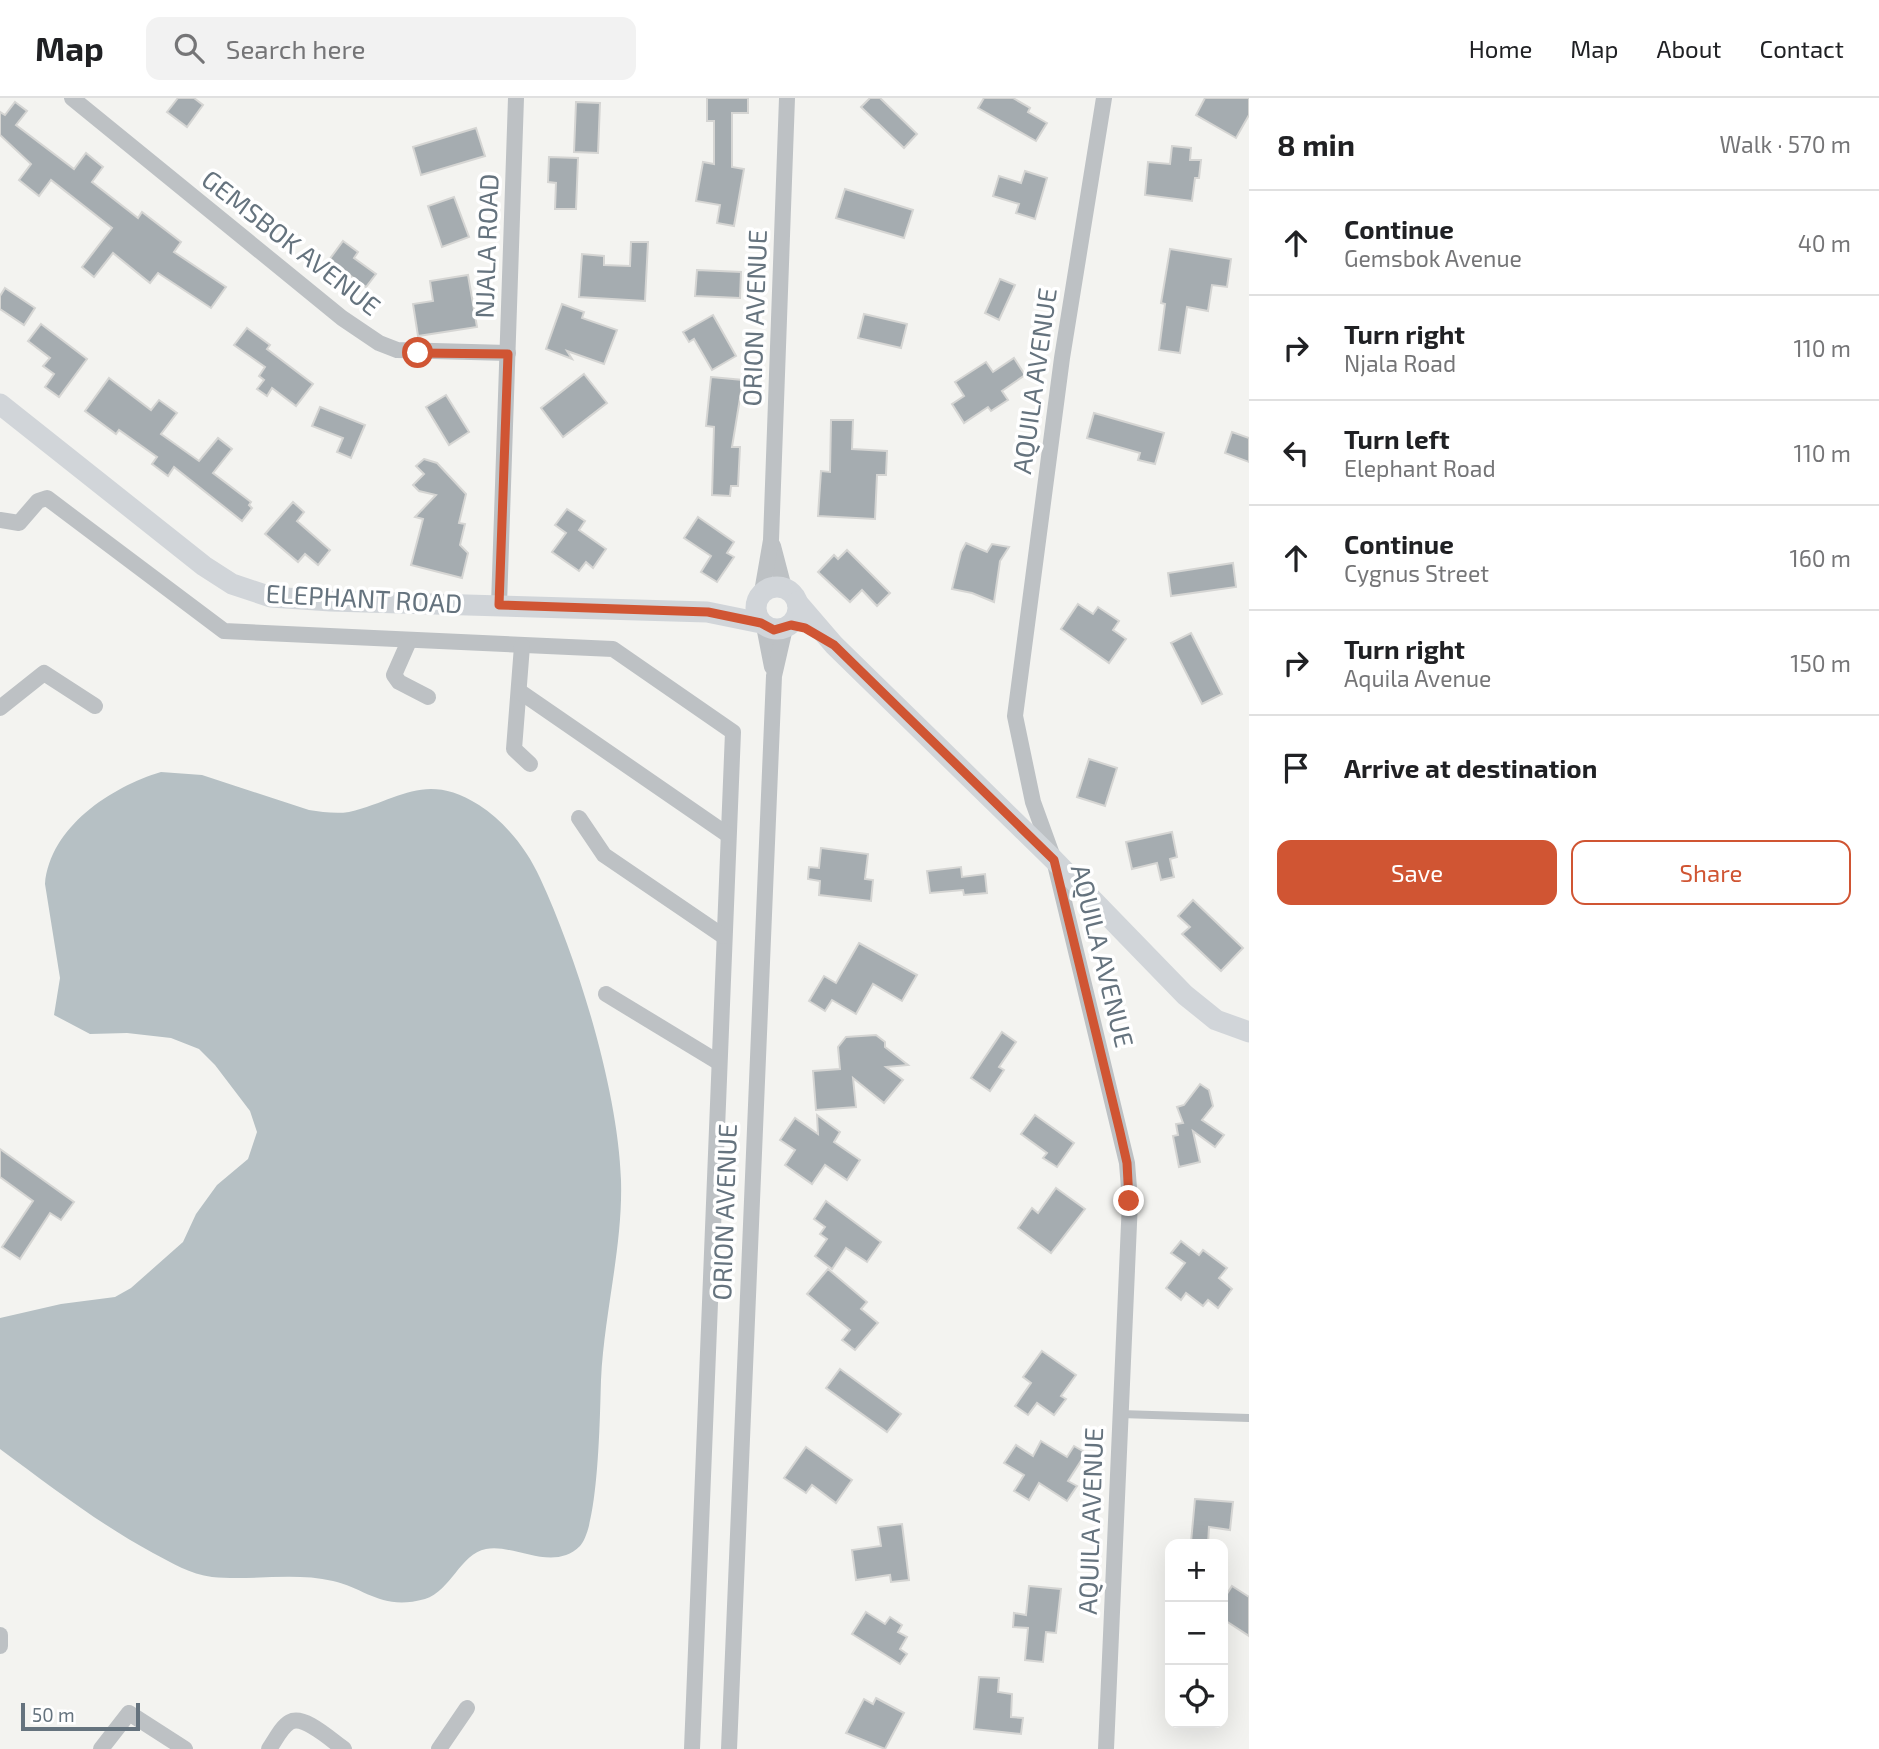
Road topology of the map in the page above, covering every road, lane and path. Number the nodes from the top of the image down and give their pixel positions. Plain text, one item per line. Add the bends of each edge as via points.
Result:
1 (72, 98) edge
2 (516, 98) edge
3 (787, 98) edge
4 (1104, 98) edge
5 (508, 354) junction
6 (0, 404) edge
7 (0, 520) edge
8 (771, 540) junction
9 (760, 595) junction
10 (790, 595) junction
11 (499, 605) junction
12 (708, 612) junction
13 (775, 626) junction
14 (409, 641) junction
15 (834, 645) junction
16 (522, 646) junction
17 (519, 691) junction
18 (428, 697) dead end
19 (95, 706) dead end
20 (0, 708) edge
21 (530, 764) dead end
22 (579, 818) dead end
23 (728, 835) junction
24 (1054, 860) junction
25 (723, 936) junction
26 (606, 994) dead end
27 (1249, 1031) edge
28 (718, 1062) junction
29 (1120, 1414) junction
30 (1249, 1418) edge
31 (0, 1635) edge
32 (0, 1646) edge
33 (467, 1708) dead end
34 (102, 1749) edge
35 (185, 1749) edge
36 (269, 1749) edge
37 (344, 1749) edge
38 (439, 1749) edge
39 (692, 1749) edge
40 (729, 1749) edge
41 (1106, 1749) edge

1 - 5 street, GEMSBOK AVENUE via 342,318 379,343 418,353
2 - 5 street, NJALA ROAD
3 - 8 street, ORION AVENUE
4 - 24 street, AQUILA AVENUE via 1062,358 1015,716 1033,802
5 - 11 street, NJALA ROAD
6 - 11 street, ELEPHANT ROAD via 204,566 246,591 331,601
7 - 14 street via 19,523 38,501 47,498 225,631
8 - 9 street, ORION AVENUE
8 - 10 street, ORION AVENUE
9 - 10 street via 772,587
9 - 12 street, ELEPHANT ROAD via 742,605
9 - 13 street via 755,611
10 - 13 street via 797,614
10 - 15 street
11 - 12 street, ELEPHANT ROAD
12 - 13 street, ELEPHANT ROAD
13 - 15 street, ELEPHANT ROAD via 814,632
13 - 40 street, ORION AVENUE
14 - 16 street
14 - 18 street via 394,675
15 - 24 street
16 - 17 street
16 - 23 street via 613,649 733,732
17 - 21 street via 514,749
17 - 23 street
19 - 20 street via 44,673
22 - 25 street via 604,855
23 - 25 street
24 - 27 street via 1202,1010
24 - 29 street, AQUILA AVENUE via 1127,1163
25 - 28 street
26 - 28 street
28 - 39 street
29 - 30 lane
29 - 41 street, AQUILA AVENUE
31 - 32 street
33 - 38 street
34 - 35 street via 129,1713
36 - 37 street via 287,1724 296,1720

